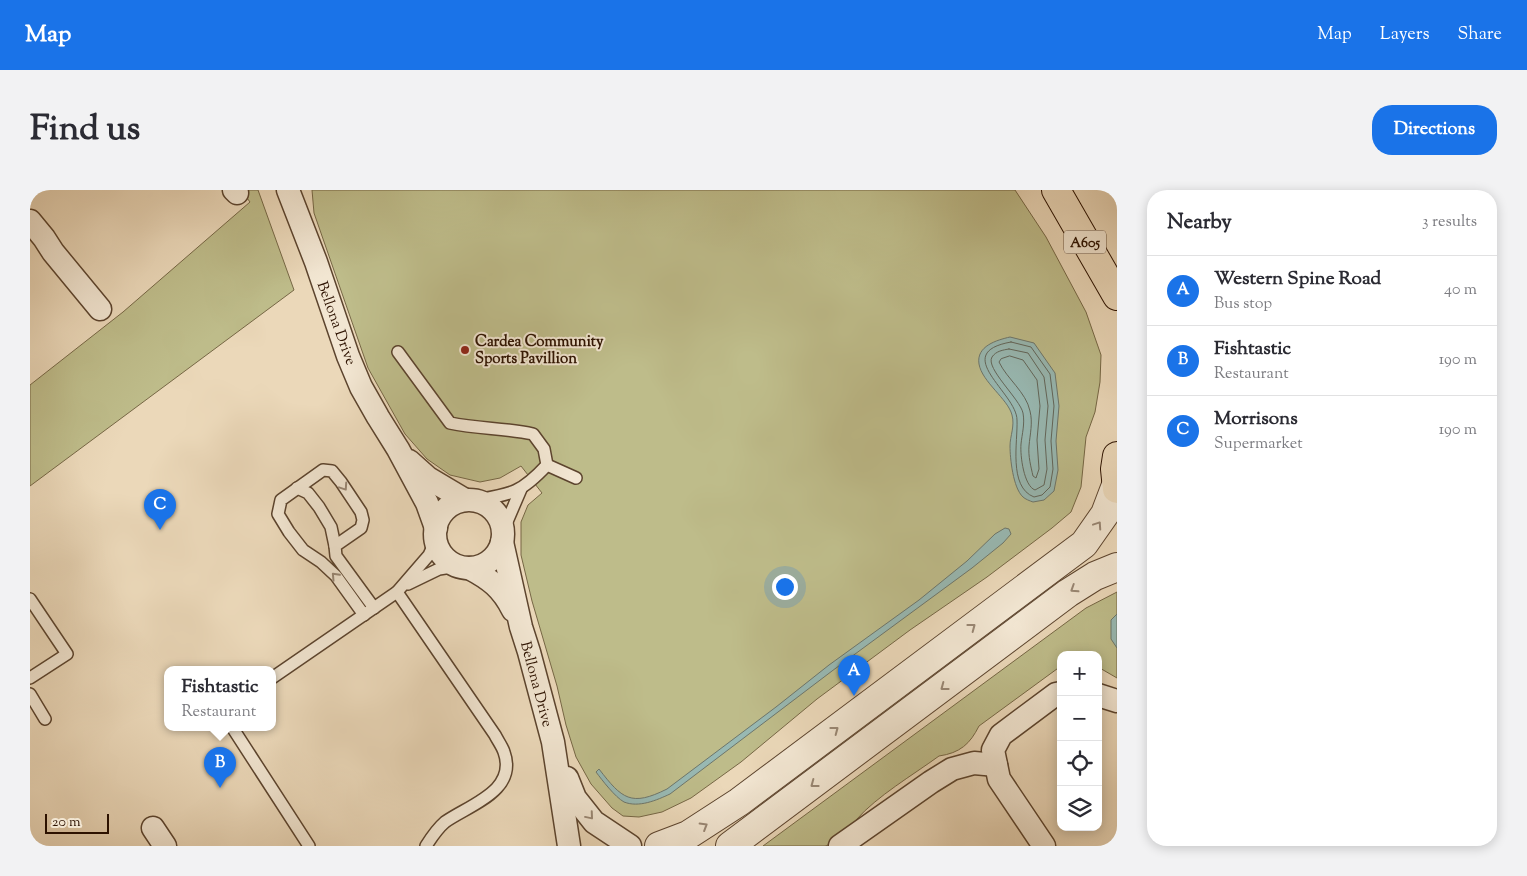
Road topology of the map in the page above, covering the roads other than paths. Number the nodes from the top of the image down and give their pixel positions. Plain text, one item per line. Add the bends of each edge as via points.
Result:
1 (288, 190) edge
2 (1056, 190) edge
3 (30, 221) edge
4 (1116, 297) edge
5 (100, 310) dead end
6 (398, 352) dead end
7 (398, 449) junction
8 (1117, 456) edge
9 (547, 465) junction
10 (576, 478) dead end
11 (1116, 487) edge
12 (297, 488) junction
13 (522, 489) junction
14 (470, 500) junction
15 (436, 534) junction
16 (503, 536) junction
17 (335, 546) junction
18 (463, 567) junction
19 (1117, 567) edge
20 (401, 589) junction
21 (30, 600) edge
22 (374, 608) junction
23 (364, 615) junction
24 (521, 627) junction
25 (276, 675) edge
26 (30, 678) edge
27 (30, 694) edge
28 (1057, 694) edge
29 (1102, 697) edge
30 (1117, 701) edge
31 (45, 719) dead end
32 (234, 731) edge
33 (552, 742) junction
34 (996, 765) junction
35 (303, 844) edge
36 (426, 846) edge
37 (569, 846) edge
38 (630, 846) edge
39 (659, 846) edge
40 (730, 846) edge
41 (840, 846) edge
42 (1044, 846) edge

1 - 7 street, Bellona Drive via 348,356 373,410
2 - 4 main road, A605
3 - 5 street
6 - 9 lane via 450,423 533,434 544,448
7 - 14 street, Bellona Drive via 428,478
7 - 15 street, Bellona Drive via 427,503
8 - 11 main road
9 - 10 lane
9 - 13 lane
39 -> 11 street via 688,835 739,802 1084,544 1106,514
12 - 17 lane via 308,493 319,507 331,527
12 -> 17 lane via 323,470 332,471 361,512 361,528
23 -> 12 lane via 336,576 303,550 278,514 281,500
13 - 14 lane via 509,495
13 - 16 lane
14 - 15 street via 454,503 445,509 439,518
14 - 16 street, Bellona Drive via 486,504 494,511 500,520
15 - 18 street, Bellona Drive via 440,551 448,560
15 - 20 lane via 429,555
16 - 18 street via 498,552 490,561 480,566
16 - 24 street, Bellona Drive
17 - 22 lane via 336,556
18 - 20 lane via 439,569
18 - 24 street, Bellona Drive via 489,578 506,595
19 -> 40 street via 1068,593
20 - 22 lane
20 - 36 lane via 495,735 507,764 504,780 491,794 444,823
21 - 26 lane via 67,654
22 - 23 lane
23 - 25 lane
24 - 33 street, Bellona Drive
27 - 31 lane
28 - 34 street via 1001,735 993,750
29 - 30 street
32 - 35 lane
33 - 37 street, Bellona Drive
33 -> 38 street, Bellona Drive via 575,798 594,822
34 - 41 street via 974,763 952,770
34 - 42 street via 1000,779

